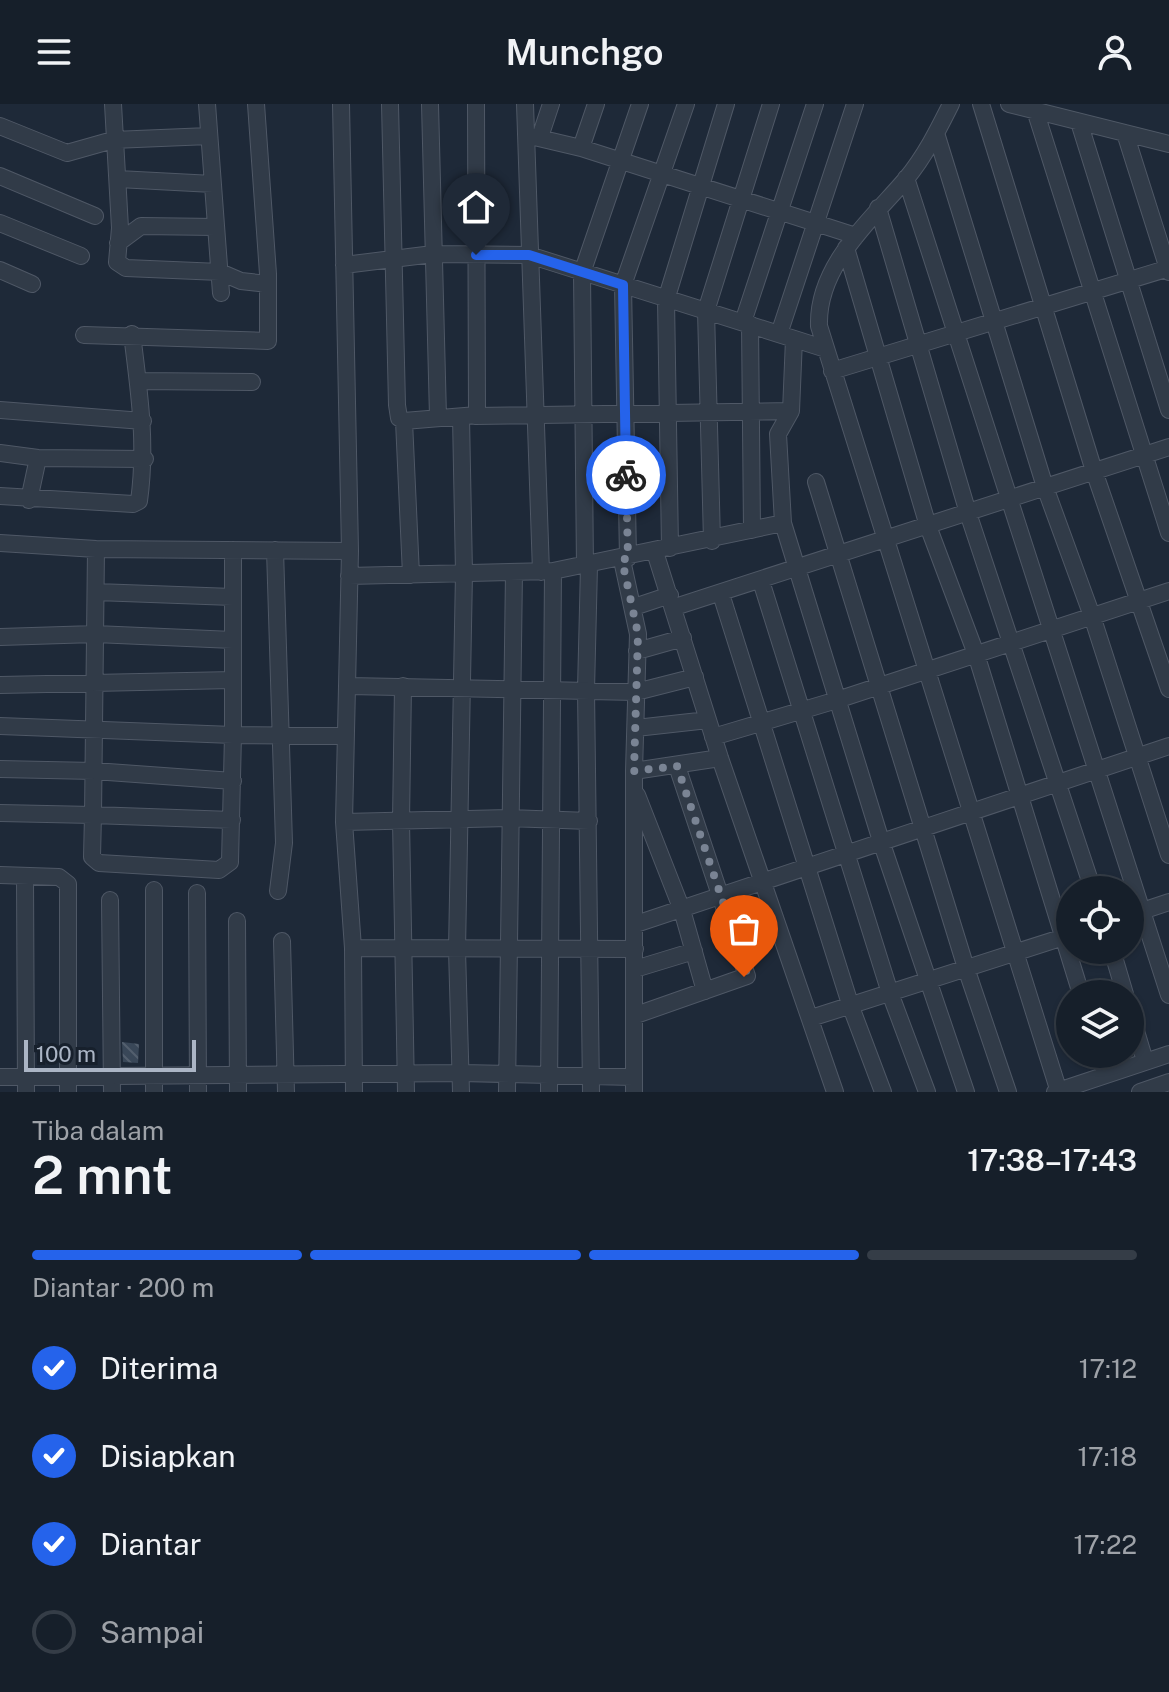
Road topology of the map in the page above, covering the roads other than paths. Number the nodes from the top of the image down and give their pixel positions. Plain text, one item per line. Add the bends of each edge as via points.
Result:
1 (113, 104) edge
2 (207, 104) edge
3 (256, 104) edge
4 (341, 104) edge
5 (390, 104) edge
6 (430, 104) edge
7 (476, 104) edge
8 (525, 104) edge
9 (551, 104) edge
10 (596, 104) edge
11 (640, 104) edge
12 (686, 104) edge
13 (726, 104) edge
14 (771, 104) edge
15 (815, 104) edge
16 (855, 104) edge
17 (951, 104) edge
18 (981, 104) edge
19 (1009, 104) edge
20 (1035, 110) junction
21 (1079, 122) junction
22 (0, 126) edge
23 (936, 133) junction
24 (1125, 133) junction
25 (209, 136) junction
26 (533, 136) junction
27 (113, 140) junction
28 (1169, 144) edge
29 (581, 148) junction
30 (623, 160) junction
31 (664, 173) junction
32 (0, 176) edge
33 (906, 178) junction
34 (118, 179) junction
35 (213, 184) junction
36 (701, 184) junction
37 (741, 198) junction
38 (878, 208) junction
39 (780, 213) junction
40 (95, 216) dead end
41 (0, 223) edge
42 (817, 225) junction
43 (216, 227) junction
44 (851, 242) junction
45 (118, 243) junction
46 (433, 254) junction
47 (476, 255) junction
48 (529, 255) junction
49 (81, 256) dead end
50 (395, 256) junction
51 (344, 265) junction
52 (1169, 269) edge
53 (0, 270) edge
54 (220, 272) junction
55 (582, 273) junction
56 (1130, 280) junction
57 (32, 284) dead end
58 (268, 284) junction
59 (623, 285) junction
60 (1093, 292) junction
61 (221, 293) dead end
62 (666, 300) junction
63 (1045, 306) junction
64 (706, 311) junction
65 (995, 322) junction
66 (746, 323) junction
67 (132, 334) junction
68 (957, 334) junction
69 (84, 335) dead end
70 (787, 337) junction
71 (918, 346) junction
72 (826, 349) junction
73 (878, 359) junction
74 (832, 371) junction
75 (138, 381) junction
76 (252, 382) dead end
77 (0, 410) edge
78 (1169, 410) edge
79 (750, 411) junction
80 (791, 411) junction
81 (707, 412) junction
82 (666, 413) junction
83 (626, 414) junction
84 (533, 415) junction
85 (468, 416) junction
86 (585, 416) junction
87 (438, 417) junction
88 (143, 421) junction
89 (404, 421) junction
90 (1169, 447) edge
91 (0, 453) edge
92 (1142, 456) junction
93 (38, 458) junction
94 (145, 459) junction
95 (1094, 471) junction
96 (816, 482) dead end
97 (1045, 487) junction
98 (0, 496) edge
99 (29, 500) junction
100 (1007, 500) junction
101 (968, 513) junction
102 (783, 523) junction
103 (928, 526) junction
104 (752, 530) junction
105 (1169, 533) edge
106 (884, 540) junction
107 (712, 541) junction
108 (0, 543) edge
109 (96, 549) junction
110 (233, 550) junction
111 (275, 550) junction
112 (663, 550) junction
113 (350, 551) junction
114 (838, 555) junction
115 (625, 559) junction
116 (587, 566) junction
117 (799, 568) junction
118 (514, 572) junction
119 (547, 572) junction
120 (464, 573) junction
121 (411, 575) junction
122 (349, 576) junction
123 (761, 581) junction
124 (1169, 591) edge
125 (96, 592) junction
126 (721, 594) junction
127 (233, 597) junction
128 (1141, 600) junction
129 (672, 601) junction
130 (634, 607) junction
131 (1092, 616) junction
132 (1052, 629) junction
133 (95, 634) junction
134 (0, 637) edge
135 (683, 638) junction
136 (233, 640) junction
137 (1010, 641) junction
138 (637, 651) junction
139 (976, 654) junction
140 (927, 669) junction
141 (695, 677) junction
142 (233, 680) junction
143 (95, 683) junction
144 (0, 685) edge
145 (349, 686) junction
146 (403, 686) junction
147 (879, 686) junction
148 (459, 687) junction
149 (510, 689) junction
150 (1169, 689) edge
151 (554, 690) junction
152 (586, 690) junction
153 (636, 692) junction
154 (837, 700) junction
155 (804, 710) junction
156 (708, 720) junction
157 (761, 722) junction
158 (0, 726) edge
159 (94, 728) junction
160 (636, 728) junction
161 (233, 735) junction
162 (280, 736) junction
163 (346, 736) junction
164 (713, 737) junction
165 (1169, 746) edge
166 (1136, 756) junction
167 (720, 758) junction
168 (677, 766) junction
169 (0, 769) edge
170 (94, 771) junction
171 (1098, 771) junction
172 (634, 779) junction
173 (233, 781) junction
174 (1059, 784) junction
175 (1019, 797) junction
176 (0, 813) edge
177 (972, 813) junction
178 (93, 815) junction
179 (509, 818) junction
180 (552, 818) junction
181 (232, 820) junction
182 (458, 820) junction
183 (401, 821) junction
184 (589, 821) junction
185 (344, 822) junction
186 (923, 828) junction
187 (881, 841) junction
188 (845, 852) junction
189 (1169, 855) edge
190 (807, 866) junction
191 (0, 875) edge
192 (1089, 876) edge
193 (1127, 876) edge
194 (25, 877) junction
195 (763, 879) junction
196 (154, 890) dead end
197 (278, 891) dead end
198 (197, 893) dead end
199 (721, 895) junction
200 (110, 900) dead end
201 (1169, 902) edge
202 (1056, 903) edge
203 (682, 910) junction
204 (1144, 911) edge
205 (237, 921) dead end
206 (636, 924) junction
207 (1144, 931) edge
208 (1056, 939) edge
209 (282, 941) dead end
210 (353, 948) junction
211 (403, 949) junction
212 (590, 949) junction
213 (635, 949) junction
214 (457, 950) junction
215 (509, 951) junction
216 (551, 951) junction
217 (694, 951) junction
218 (1017, 952) junction
219 (966, 968) junction
220 (635, 969) junction
221 (928, 980) junction
222 (705, 991) junction
223 (890, 993) junction
224 (1169, 995) edge
225 (851, 1007) junction
226 (636, 1015) junction
227 (811, 1018) junction
228 (1169, 1054) edge
229 (1144, 1058) edge
230 (1145, 1061) junction
231 (1103, 1068) edge
232 (111, 1073) junction
233 (462, 1073) junction
234 (507, 1073) junction
235 (1105, 1073) junction
236 (153, 1074) junction
237 (198, 1074) junction
238 (238, 1074) junction
239 (286, 1074) junction
240 (354, 1074) junction
241 (406, 1074) junction
242 (549, 1074) junction
243 (68, 1075) junction
244 (0, 1077) edge
245 (1169, 1082) edge
246 (26, 1084) edge
247 (592, 1084) edge
248 (634, 1084) edge
249 (1058, 1091) edge
250 (68, 1092) edge
251 (112, 1092) edge
252 (154, 1092) edge
253 (198, 1092) edge
254 (238, 1092) edge
255 (286, 1092) edge
256 (354, 1092) edge
257 (406, 1092) edge
258 (461, 1092) edge
259 (507, 1092) edge
260 (549, 1092) edge
261 (835, 1092) edge
262 (883, 1092) edge
263 (927, 1092) edge
264 (966, 1092) edge
265 (1008, 1092) edge
266 (1140, 1092) edge

1 - 27 street
2 - 25 street
3 - 58 street
4 - 51 street
5 - 50 street
6 - 46 street
7 - 47 street
8 - 26 street
9 - 26 street
10 - 29 street
11 - 30 street
12 - 31 street
13 - 36 street
14 - 37 street
15 - 39 street
16 - 42 street
17 - 23 street
18 - 63 street
19 - 20 street
20 - 21 street
20 - 60 street
21 - 24 street
21 - 56 street
22 - 27 street via 67,153
23 - 33 street
23 - 65 street
24 - 28 street
24 - 52 street
25 - 27 street
25 - 35 street
26 - 29 street
26 - 48 street
27 - 34 street
29 - 30 street
30 - 31 street
30 - 55 street
31 - 36 street
31 - 59 street
32 - 40 street
33 - 38 street
33 - 68 street
34 - 35 street
34 - 45 street
35 - 43 street
36 - 37 street
36 - 62 street
37 - 39 street
37 - 64 street
38 - 44 street
38 - 71 street
39 - 42 street
39 - 66 street
41 - 49 street
42 - 44 street
42 - 70 street
43 - 45 street via 141,226
43 - 54 street
44 - 72 street via 818,306
44 - 73 street
45 - 54 street via 117,262 126,268
46 - 47 street
46 - 50 street
46 - 87 street
47 - 48 street
47 - 85 street
48 - 55 street
48 - 84 street
50 - 51 street
50 - 89 street via 397,405
51 - 113 street
52 - 56 street
53 - 57 street
54 - 58 street
54 - 61 street
55 - 59 street
55 - 86 street
56 - 60 street
56 - 78 street
58 - 67 street via 268,341
59 - 62 street
59 - 83 street
60 - 63 street
60 - 92 street
62 - 64 street
62 - 82 street
63 - 65 street
63 - 95 street
64 - 66 street
64 - 81 street
65 - 68 street
65 - 97 street
66 - 70 street
66 - 79 street
67 - 69 street
67 - 75 street
68 - 71 street
68 - 100 street
70 - 72 street
70 - 80 street
71 - 73 street
71 - 101 street
72 - 74 street
73 - 74 street
73 - 103 street
74 - 106 street
75 - 76 street
75 - 88 street
77 - 88 street
79 - 80 street
79 - 81 street
79 - 104 street
80 - 102 street via 778,434
81 - 82 street
81 - 107 street
82 - 83 street
82 - 112 street
83 - 86 street
83 - 115 street
84 - 85 street
84 - 86 street
84 - 119 street
85 - 87 street
85 - 120 street
86 - 116 street
87 - 89 street
88 - 94 street
89 - 121 street
90 - 92 street
91 - 93 street
92 - 95 street
92 - 105 street
93 - 94 street
93 - 99 street
94 - 99 street via 136,503
95 - 97 street
95 - 128 street
96 - 114 street
97 - 100 street
97 - 131 street
98 - 99 street
100 - 101 street
100 - 132 street
101 - 103 street
101 - 137 street
102 - 104 street
102 - 117 street
103 - 106 street
103 - 139 street
104 - 107 street
106 - 114 street
106 - 140 street
107 - 112 street
108 - 109 street
109 - 110 street
109 - 125 street
110 - 111 street
110 - 127 street
111 - 113 street
111 - 162 street
112 - 115 street
112 - 129 street
113 - 122 street
114 - 117 street
114 - 147 street
115 - 116 street
115 - 130 street
116 - 119 street
116 - 152 street
117 - 123 street
117 - 154 street
118 - 119 street
118 - 120 street
118 - 149 street
119 - 151 street
120 - 121 street
120 - 148 street
121 - 122 street
122 - 145 street
123 - 126 street
123 - 155 street
124 - 128 street
125 - 127 street
125 - 133 street
126 - 129 street
126 - 157 street
127 - 136 street
128 - 131 street
128 - 150 street
129 - 130 street
129 - 135 street
130 - 138 street
131 - 132 street
131 - 166 street
132 - 137 street
132 - 171 street
133 - 134 street
133 - 136 street
133 - 143 street
135 - 138 street
135 - 141 street
136 - 142 street
137 - 139 street
137 - 174 street
138 - 153 street
139 - 140 street
139 - 175 street
140 - 147 street
140 - 177 street
141 - 153 street
141 - 156 street
142 - 143 street
142 - 161 street
143 - 144 street
143 - 159 street
145 - 146 street
145 - 163 street
146 - 148 street
146 - 183 street
147 - 154 street
147 - 186 street
148 - 149 street
148 - 182 street
149 - 151 street
149 - 179 street
151 - 152 street
151 - 180 street
152 - 153 street
152 - 184 street
153 - 160 street
154 - 155 street
154 - 187 street
155 - 157 street
155 - 188 street
156 - 160 street
156 - 164 street
157 - 164 street
157 - 190 street
158 - 159 street
159 - 161 street
159 - 170 street
160 - 172 street
161 - 162 street
161 - 173 street
162 - 163 street
162 - 197 street via 284,843
163 - 185 street
164 - 167 street
165 - 166 street
166 - 171 street
166 - 189 street
167 - 168 street
167 - 195 street
168 - 172 street
168 - 199 street
169 - 170 street
170 - 173 street
170 - 178 street
171 - 174 street
171 - 193 street
172 - 203 street
172 - 206 street
173 - 181 street
174 - 175 street
174 - 192 street
175 - 177 street
175 - 202 street
176 - 178 street
177 - 186 street
177 - 218 street
178 - 181 street
178 - 181 street via 94,861 219,870 230,862
179 - 180 street
179 - 182 street
179 - 215 street
180 - 184 street
180 - 216 street
182 - 183 street
182 - 214 street
183 - 185 street
183 - 211 street
184 - 212 street
185 - 210 street
186 - 187 street
186 - 219 street
187 - 188 street
187 - 221 street
188 - 190 street
188 - 223 street
190 - 195 street
190 - 225 street
191 - 194 street
194 - 243 street via 59,877 68,884
194 - 246 street
195 - 199 street
195 - 227 street
196 - 236 street
198 - 237 street
199 - 203 street
199 - 222 street via 747,976
200 - 232 street
201 - 204 street
203 - 206 street
203 - 217 street
205 - 238 street
206 - 213 street
207 - 224 street
208 - 218 street
209 - 239 street
210 - 211 street
210 - 240 street
211 - 214 street
211 - 241 street
212 - 213 street
212 - 216 street
212 - 247 street
213 - 220 street
214 - 215 street
214 - 233 street
215 - 216 street
215 - 234 street
216 - 242 street
217 - 220 street
217 - 222 street
218 - 219 street
218 - 249 street
219 - 221 street
219 - 265 street
220 - 226 street
221 - 223 street
221 - 264 street
222 - 226 street
223 - 225 street
223 - 263 street
225 - 227 street
225 - 262 street
226 - 248 street
227 - 261 street
228 - 230 street
229 - 230 street
230 - 235 street
231 - 235 street
232 - 236 street
232 - 243 street
232 - 251 street
233 - 234 street
233 - 241 street
233 - 258 street
234 - 242 street
234 - 259 street
235 - 249 street
236 - 237 street
236 - 252 street
237 - 238 street
237 - 253 street
238 - 239 street
238 - 254 street
239 - 240 street
239 - 255 street
240 - 241 street
240 - 256 street
241 - 257 street
242 - 247 street
242 - 260 street
243 - 246 street
243 - 250 street
244 - 246 street
245 - 266 street
247 - 248 street

